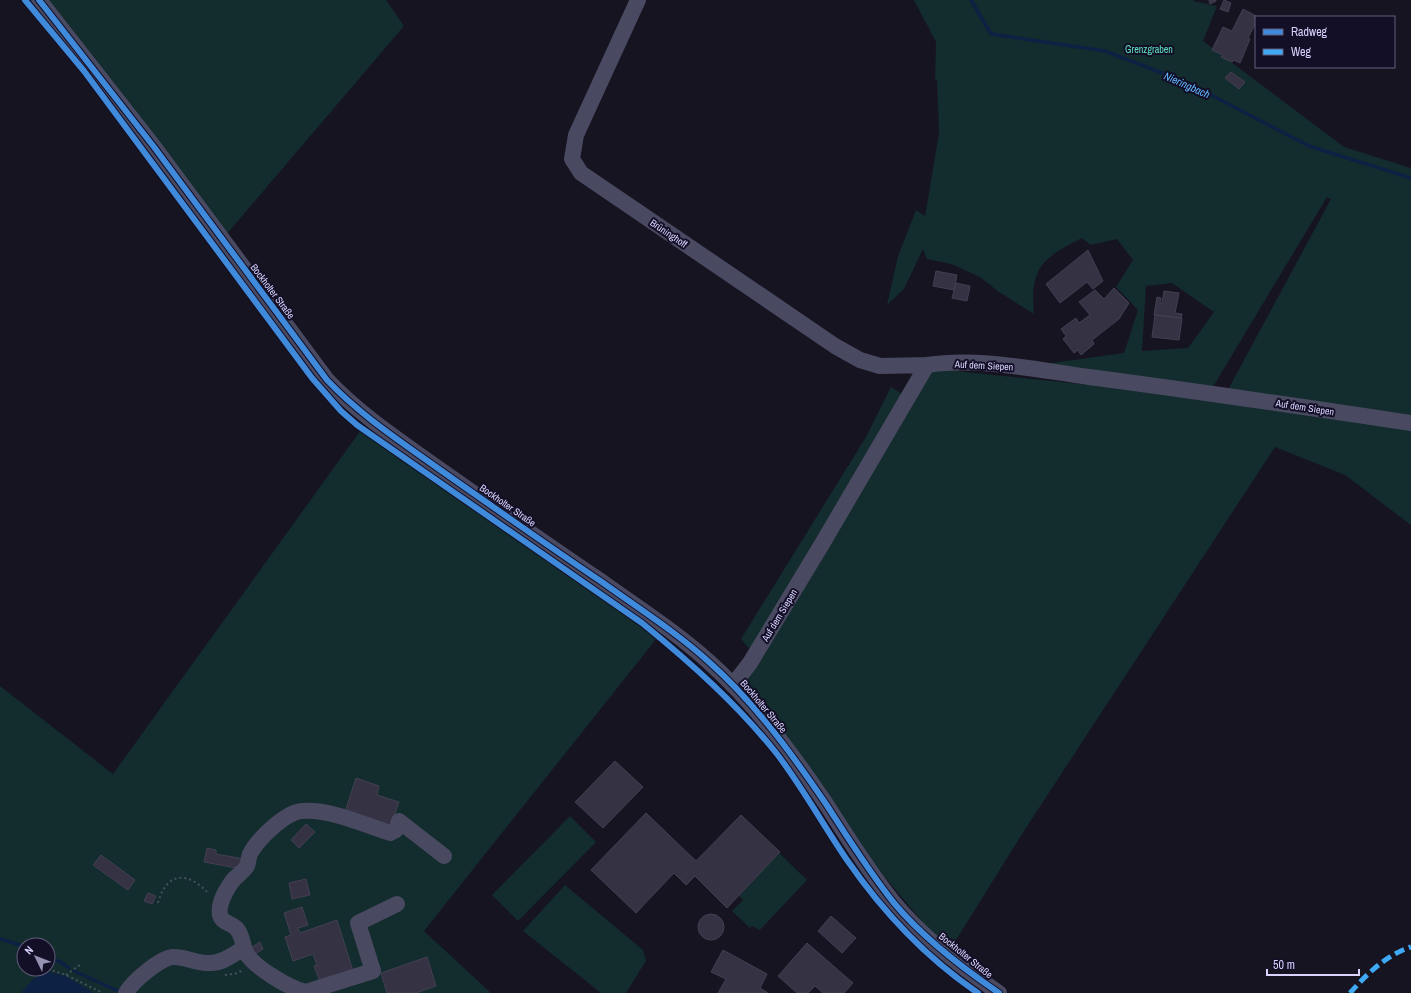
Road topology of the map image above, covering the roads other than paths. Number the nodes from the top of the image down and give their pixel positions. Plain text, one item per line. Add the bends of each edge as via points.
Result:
1 (39, 0) edge
2 (638, 0) edge
3 (926, 365) junction
4 (1411, 423) edge
5 (733, 685) junction
6 (444, 856) dead end
7 (397, 904) dead end
8 (244, 948) junction
9 (126, 993) edge
10 (999, 993) edge

1 - 5 street, Bockholter Straße via 154,147 319,369 344,398 394,437 683,640
2 - 3 street, Brüninghoff via 576,136 572,159 581,173 835,346 860,360 880,366
3 - 4 street, Auf dem Siepen via 988,364 1178,388
3 - 5 street, Auf dem Siepen via 818,551 750,663
5 - 10 street, Bockholter Straße via 788,750 895,904 942,950
6 - 8 street via 399,821 396,830 390,833 320,812 301,811 285,818 256,844 250,853 247,866 234,880 222,900 220,915 223,921 236,928
7 - 8 street via 358,923 373,970 315,990 298,991 252,961
8 - 9 street via 223,961 211,963 174,956 163,959 131,984

